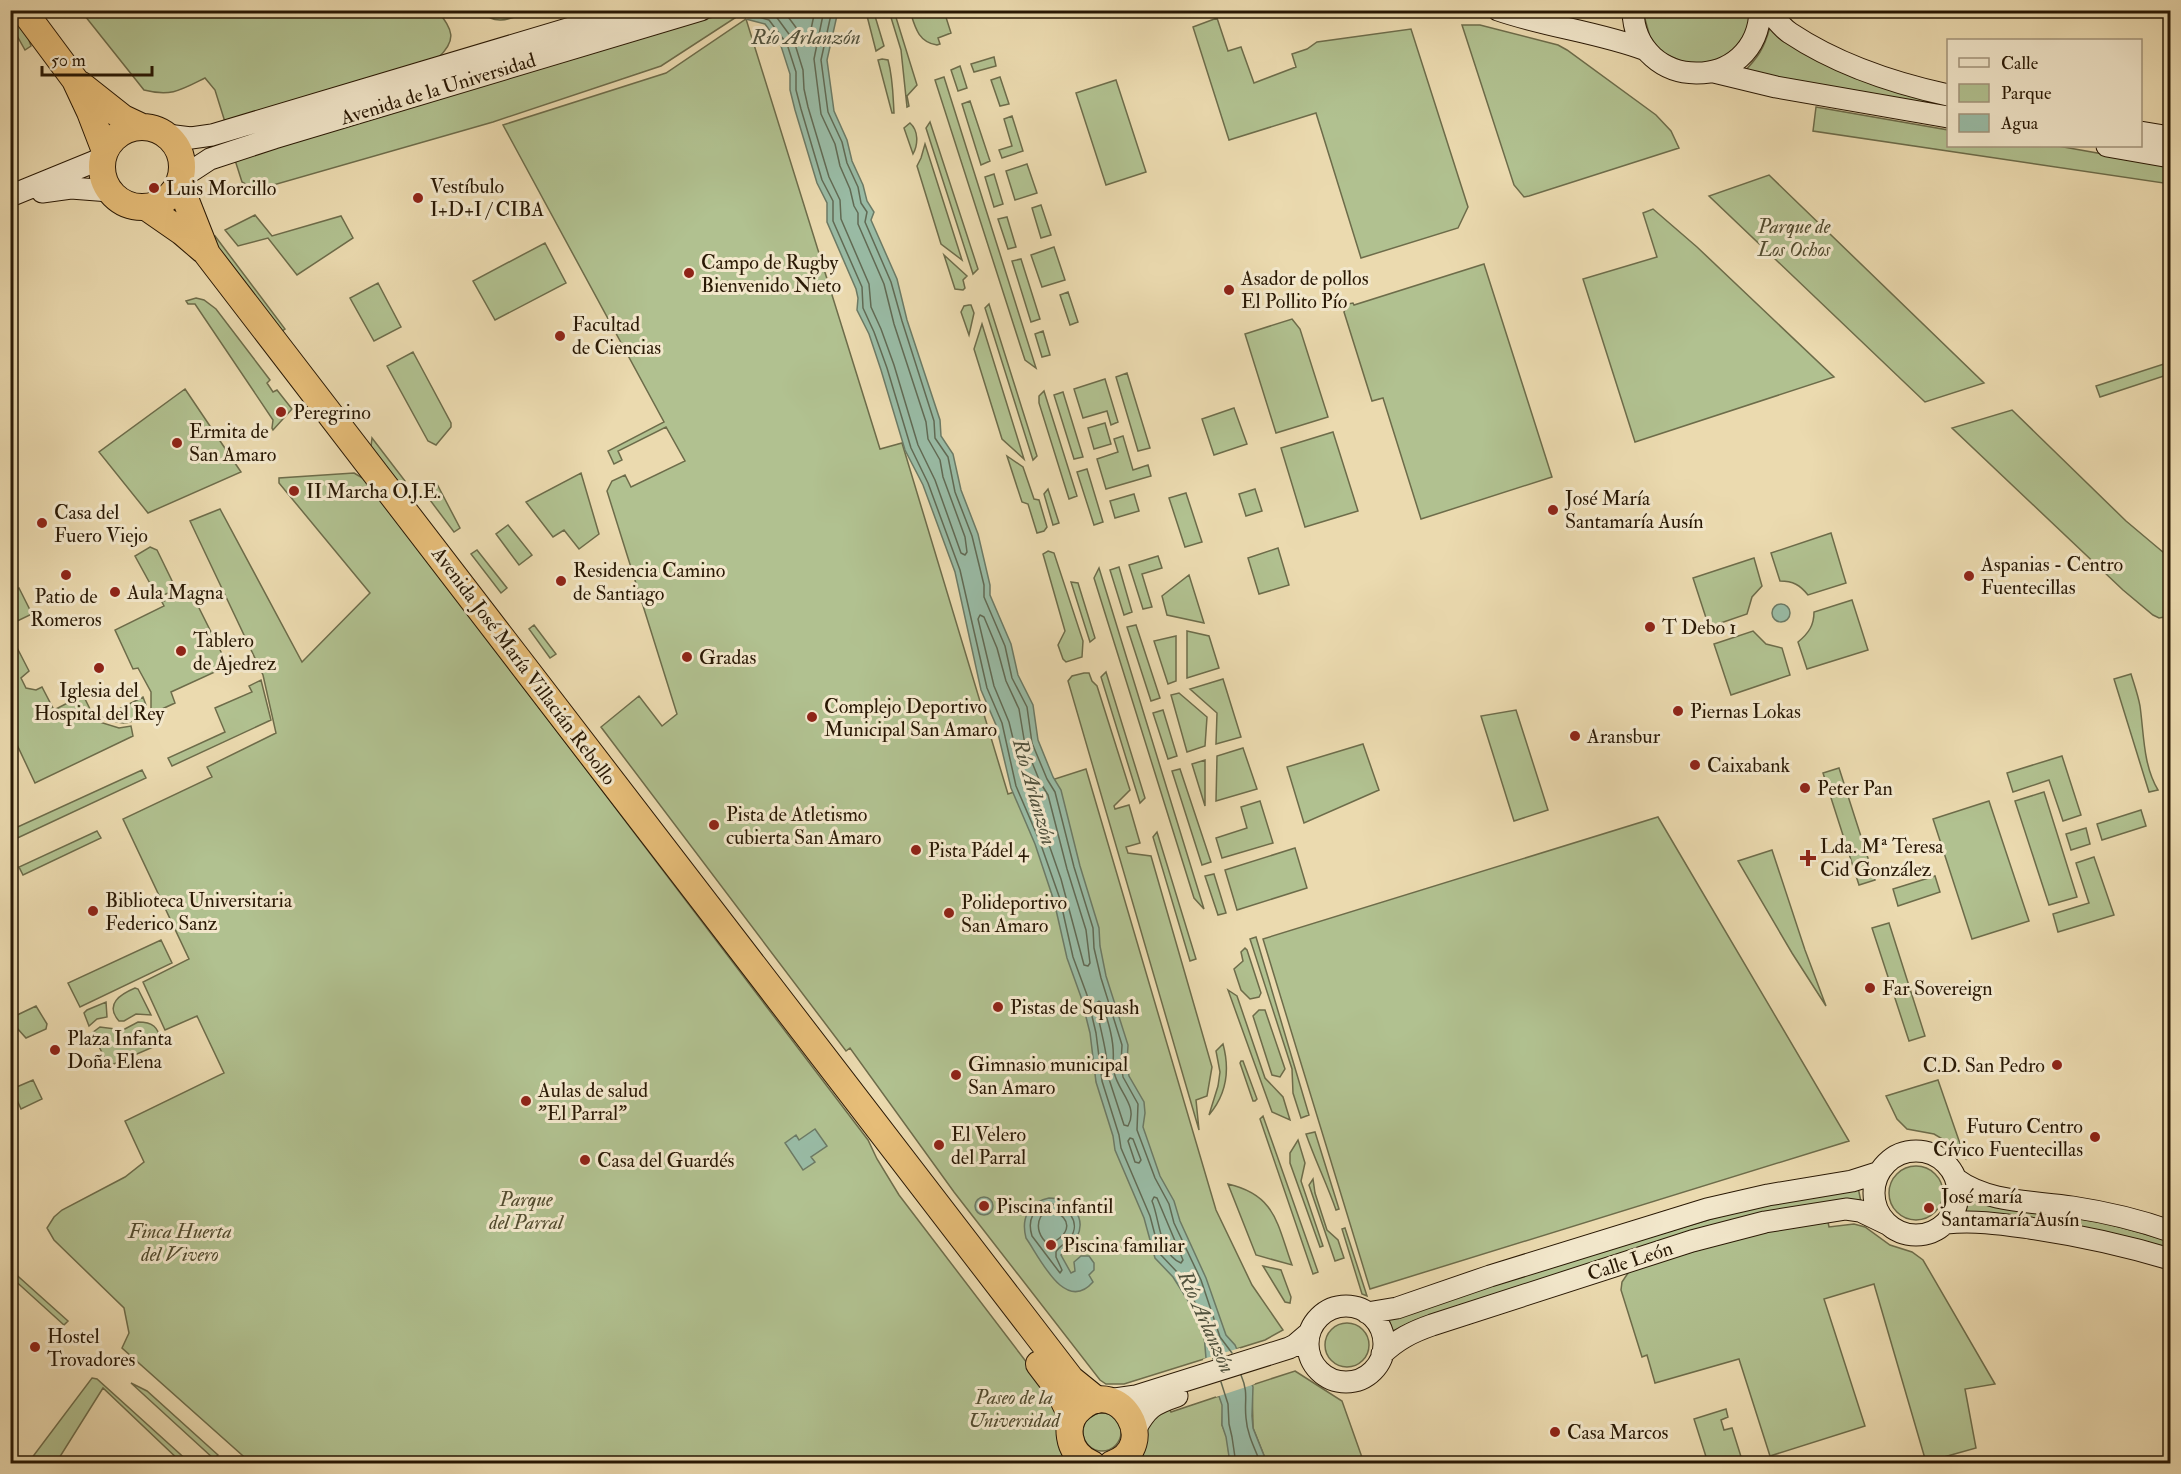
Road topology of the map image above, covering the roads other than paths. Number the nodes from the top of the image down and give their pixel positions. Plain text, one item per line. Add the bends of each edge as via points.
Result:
1 (22, 10) edge
2 (631, 10) edge
3 (701, 10) edge
4 (1498, 10) edge
5 (1633, 10) edge
6 (1760, 10) edge
7 (1768, 10) edge
8 (1646, 50) junction
9 (1714, 72) junction
10 (75, 80) junction
11 (1947, 95) edge
12 (1947, 117) edge
13 (140, 126) junction
14 (2142, 132) edge
15 (167, 135) junction
16 (2170, 137) edge
17 (2113, 147) edge
18 (104, 155) junction
19 (2170, 157) edge
20 (180, 181) junction
21 (110, 191) junction
22 (11, 196) edge
23 (146, 207) junction
24 (201, 248) junction
25 (886, 1139) junction
26 (1878, 1173) junction
27 (1956, 1179) junction
28 (1946, 1223) junction
29 (1887, 1224) junction
30 (2170, 1231) edge
31 (2170, 1259) edge
32 (1368, 1313) junction
33 (1310, 1333) junction
34 (1290, 1354) junction
35 (1383, 1354) junction
36 (1322, 1374) junction
37 (1165, 1394) junction
38 (1102, 1400) junction
39 (1072, 1418) junction
40 (1128, 1451) edge
41 (1092, 1464) edge

1 - 10 highway
2 - 15 main road, Avenida de la Universidad via 222,133 191,138
3 - 20 main road, Avenida de la Universidad via 210,159
4 - 8 main road
5 - 8 main road via 1635,29
6 - 9 main road via 1754,38 1744,53 1731,65
7 - 11 main road via 1788,32 1827,54 1868,73
8 - 9 main road via 1673,70 1693,75
9 - 12 main road via 1776,87
10 - 13 highway via 123,118
10 - 18 highway
13 - 15 highway
13 - 18 highway via 117,135
14 - 16 main road
15 - 20 highway via 180,154
17 - 19 main road
18 - 21 highway via 102,173
18 - 22 main road
20 - 23 highway via 166,199
20 - 24 highway, Avenida José María Villacián Rebollo
21 - 22 main road via 71,188
21 - 23 highway via 129,205
23 - 24 highway, Avenida José María Villacián Rebollo
24 - 25 highway, Avenida José María Villacián Rebollo
25 - 38 highway, Avenida José María Villacián Rebollo via 1071,1379
25 - 39 highway, Avenida José María Villacián Rebollo via 898,1172 1058,1389
26 - 27 main road via 1891,1159 1916,1150 1940,1158
26 - 29 main road via 1874,1195 1877,1211
26 - 32 main road, Calle León via 1851,1182 1707,1209 1397,1308
27 - 28 main road via 1959,1195
27 - 30 main road via 1968,1188 1990,1195 2084,1209
28 - 29 main road via 1935,1231 1916,1235 1900,1233
28 - 31 main road via 1984,1222 2066,1233
29 - 35 main road, Calle León via 1860,1210 1846,1209 1765,1222 1692,1241 1432,1325 1395,1342
32 - 33 main road via 1355,1307 1335,1308 1319,1317
32 - 35 main road via 1381,1331
33 - 34 main road
33 - 36 main road via 1308,1351
34 - 36 main road
34 - 37 main road
35 - 36 main road via 1373,1371 1361,1379 1340,1382
37 - 38 main road
37 - 40 main road via 1148,1409
38 - 39 highway via 1083,1406
38 - 40 highway, Avenida José María Villacián Rebollo via 1126,1410 1132,1421
39 - 41 highway via 1069,1433 1074,1448

